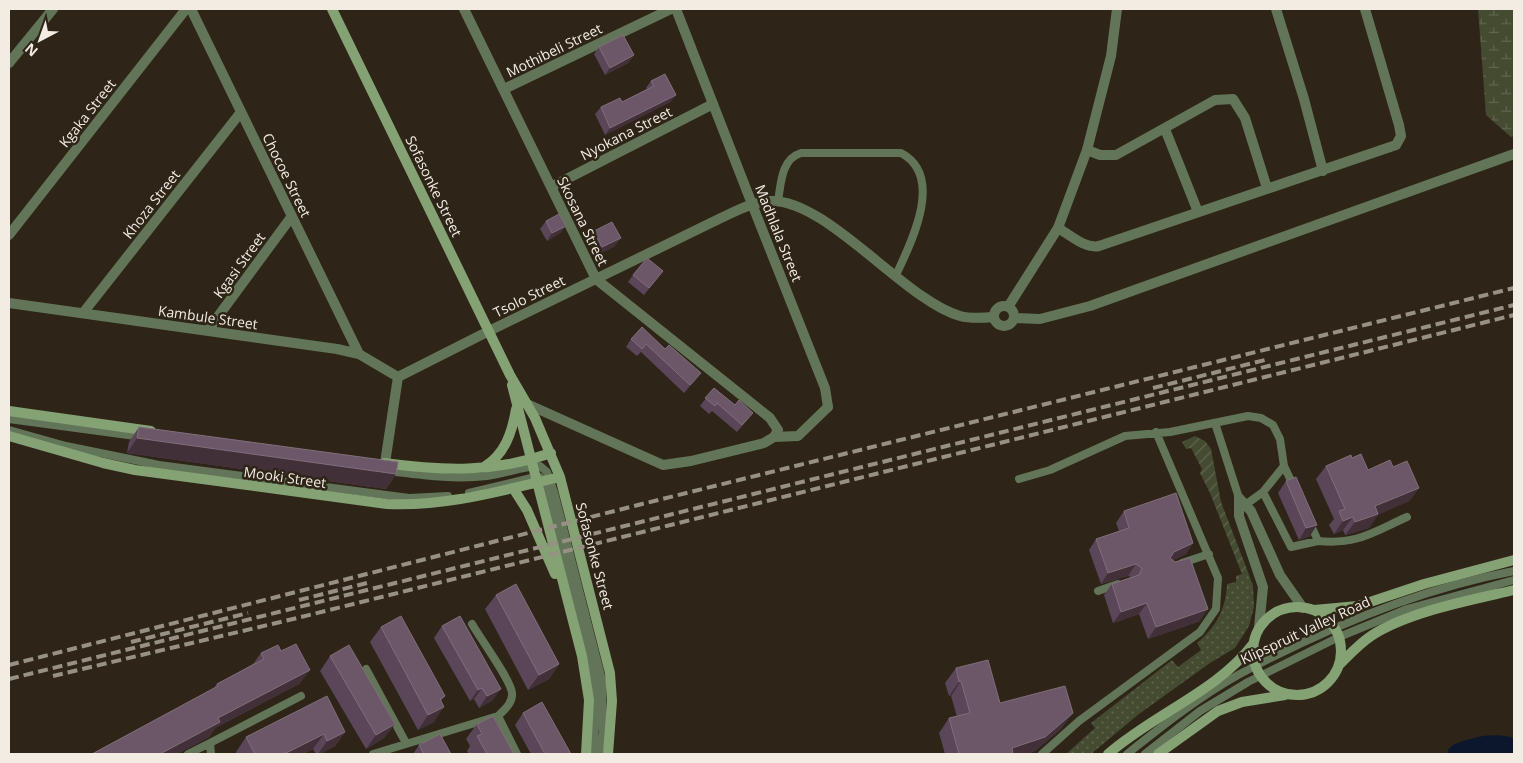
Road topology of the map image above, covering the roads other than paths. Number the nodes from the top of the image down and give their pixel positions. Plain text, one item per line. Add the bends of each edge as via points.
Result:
1 (53, 9) edge
2 (186, 9) edge
3 (191, 9) edge
4 (332, 9) edge
5 (464, 9) edge
6 (671, 9) edge
7 (676, 9) edge
8 (1117, 9) edge
9 (1276, 9) edge
10 (1365, 9) edge
11 (9, 64) edge
12 (504, 90) junction
13 (713, 104) junction
14 (241, 112) junction
15 (1165, 129) junction
16 (1088, 150) junction
17 (1514, 154) edge
18 (1322, 171) junction
19 (551, 187) junction
20 (1267, 188) junction
21 (778, 201) junction
22 (752, 204) junction
23 (1198, 212) junction
24 (292, 216) junction
25 (1058, 228) junction
26 (9, 235) edge
27 (896, 275) junction
28 (596, 279) junction
29 (9, 303) edge
30 (1008, 307) junction
31 (83, 313) junction
32 (994, 318) junction
33 (1014, 318) junction
34 (208, 330) junction
35 (489, 331) junction
36 (358, 354) junction
37 (398, 377) junction
38 (522, 405) junction
39 (9, 411) edge
40 (9, 419) edge
41 (1215, 423) junction
42 (9, 430) edge
43 (165, 432) edge
44 (1156, 432) junction
45 (9, 436) edge
46 (774, 437) junction
47 (154, 439) edge
48 (551, 452) junction
49 (532, 463) junction
50 (380, 465) junction
51 (1284, 466) junction
52 (482, 469) junction
53 (545, 479) junction
54 (1019, 480) dead end
55 (516, 484) junction
56 (551, 491) junction
57 (1263, 492) junction
58 (1296, 492) edge
59 (1241, 504) junction
60 (1307, 516) edge
61 (1407, 517) dead end
62 (1318, 541) junction
63 (1208, 554) junction
64 (1514, 560) edge
65 (1176, 565) edge
66 (567, 568) junction
67 (1514, 571) edge
68 (1514, 580) edge
69 (1129, 581) edge
70 (1514, 590) edge
71 (1098, 591) dead end
72 (1308, 609) junction
73 (472, 624) dead end
74 (1259, 628) junction
75 (1337, 633) junction
76 (1253, 644) junction
77 (1339, 665) junction
78 (366, 669) dead end
79 (1258, 672) junction
80 (1286, 694) junction
81 (301, 696) dead end
82 (498, 716) junction
83 (210, 743) junction
84 (406, 743) junction
85 (385, 752) edge
86 (188, 754) edge
87 (210, 754) edge
88 (373, 754) edge
89 (517, 754) edge
90 (586, 754) edge
91 (593, 754) edge
92 (599, 754) edge
93 (608, 754) edge
94 (1042, 754) edge
95 (1108, 754) edge
96 (1127, 754) edge
97 (1145, 754) edge
98 (1158, 754) edge

1 - 11 street
2 - 26 street, Kgaka Street
3 - 14 street, Chocoe Street
4 - 35 main road, Sofasonke Street
5 - 12 street, Skosana Street
6 - 12 street, Mothibeli Street
7 - 13 street, Madhlala Street
8 - 16 street via 1108,72
9 - 18 street
10 - 18 street via 1400,125 1400,141 1392,148
12 - 19 street, Skosana Street
13 - 19 street, Nyokana Street
13 - 22 street, Madhlala Street
14 - 24 street, Chocoe Street
14 - 31 street, Khoza Street
15 - 16 street via 1116,155 1100,155
15 - 20 street via 1215,100 1233,99 1245,118
15 - 23 street
16 - 25 street
17 - 33 street via 1090,306 1040,319
18 - 20 street
19 - 28 street, Skosana Street
20 - 23 street
21 - 22 street, Tsolo Street
21 - 27 street via 801,207 817,217
21 - 27 lane via 787,163 801,152 901,153 909,157 919,170 922,200 912,242
22 - 28 street, Tsolo Street
22 - 46 street, Madhlala Street via 825,388 828,407 798,436
23 - 25 street via 1095,246
24 - 34 street, Kgasi Street
24 - 36 street, Chocoe Street
25 - 30 street
27 - 32 street via 951,313 969,318
28 - 35 street, Tsolo Street
28 - 46 street, Skosana Street via 770,418 778,430
29 - 31 street, Kambule Street
30 - 32 street via 997,309
30 - 33 street via 1013,310
31 - 34 street, Kambule Street
32 - 33 street via 997,324 1004,326 1011,324
34 - 36 street, Kambule Street
35 - 37 street, Tsolo Street
35 - 38 main road, Sofasonke Street
36 - 37 street, Kambule Street
37 - 50 street
38 - 46 street, Madhlala Street via 663,465 700,459
38 - 48 main road, Sofasonke Street
38 - 49 main road, Sofasonke Street
38 - 52 main road via 505,446 493,462
39 - 43 main road
40 - 47 lane
41 - 44 lane
41 - 51 lane via 1248,416 1261,418 1273,425 1280,439
41 - 59 lane
42 - 55 lane, Mooki Street via 159,466 409,498 456,496
44 - 54 lane via 1125,436
44 - 63 lane
45 - 55 main road, Mooki Street via 135,470 350,500 412,505 439,503
48 - 49 main road
48 - 53 main road, Sofasonke Street
49 - 50 lane via 488,476 462,478 431,477
49 - 52 main road
49 - 53 main road, Sofasonke Street
49 - 53 lane via 544,468
50 - 52 main road
51 - 57 lane
51 - 58 lane
53 - 55 main road, Mooki Street
53 - 56 main road, Sofasonke Street
53 - 56 main road, Sofasonke Street
55 - 66 main road via 522,499
56 - 66 main road, Sofasonke Street
56 - 66 main road, Sofasonke Street
57 - 59 lane
57 - 62 lane via 1291,547
59 - 72 street via 1251,510 1280,575
59 - 74 street via 1239,516 1262,580 1264,596
60 - 62 lane
61 - 62 lane via 1353,541
63 - 65 lane
63 - 94 lane via 1219,587 1216,608 1208,623 1191,639 1079,720
64 - 72 main road, Klipspruit Valley Road via 1358,606
66 - 90 main road, Sofasonke Street via 567,600 586,680 589,732
66 - 91 lane via 594,678 597,701
66 - 92 lane via 602,680 603,733
66 - 93 main road, Sofasonke Street via 610,673 612,701
67 - 75 lane, Klipspruit Valley Road via 1404,601
68 - 75 lane, Klipspruit Valley Road via 1407,609
69 - 71 lane
70 - 77 main road via 1433,611 1383,630 1359,645
72 - 74 main road, Klipspruit Valley Road via 1279,611
72 - 75 main road via 1323,616
73 - 82 lane via 512,694 509,705
74 - 76 main road
75 - 77 main road via 1341,654
75 - 79 lane, Klipspruit Valley Road
76 - 79 main road
76 - 95 main road, Klipspruit Valley Road via 1223,675 1157,717
77 - 80 main road via 1330,681 1316,692
78 - 84 lane
79 - 80 main road via 1271,687
79 - 96 lane, Klipspruit Valley Road via 1238,675
79 - 97 lane, Klipspruit Valley Road
80 - 98 main road via 1242,702 1218,711
81 - 83 lane
82 - 84 lane
82 - 89 lane
83 - 86 lane
83 - 87 lane
84 - 85 lane
85 - 88 lane

